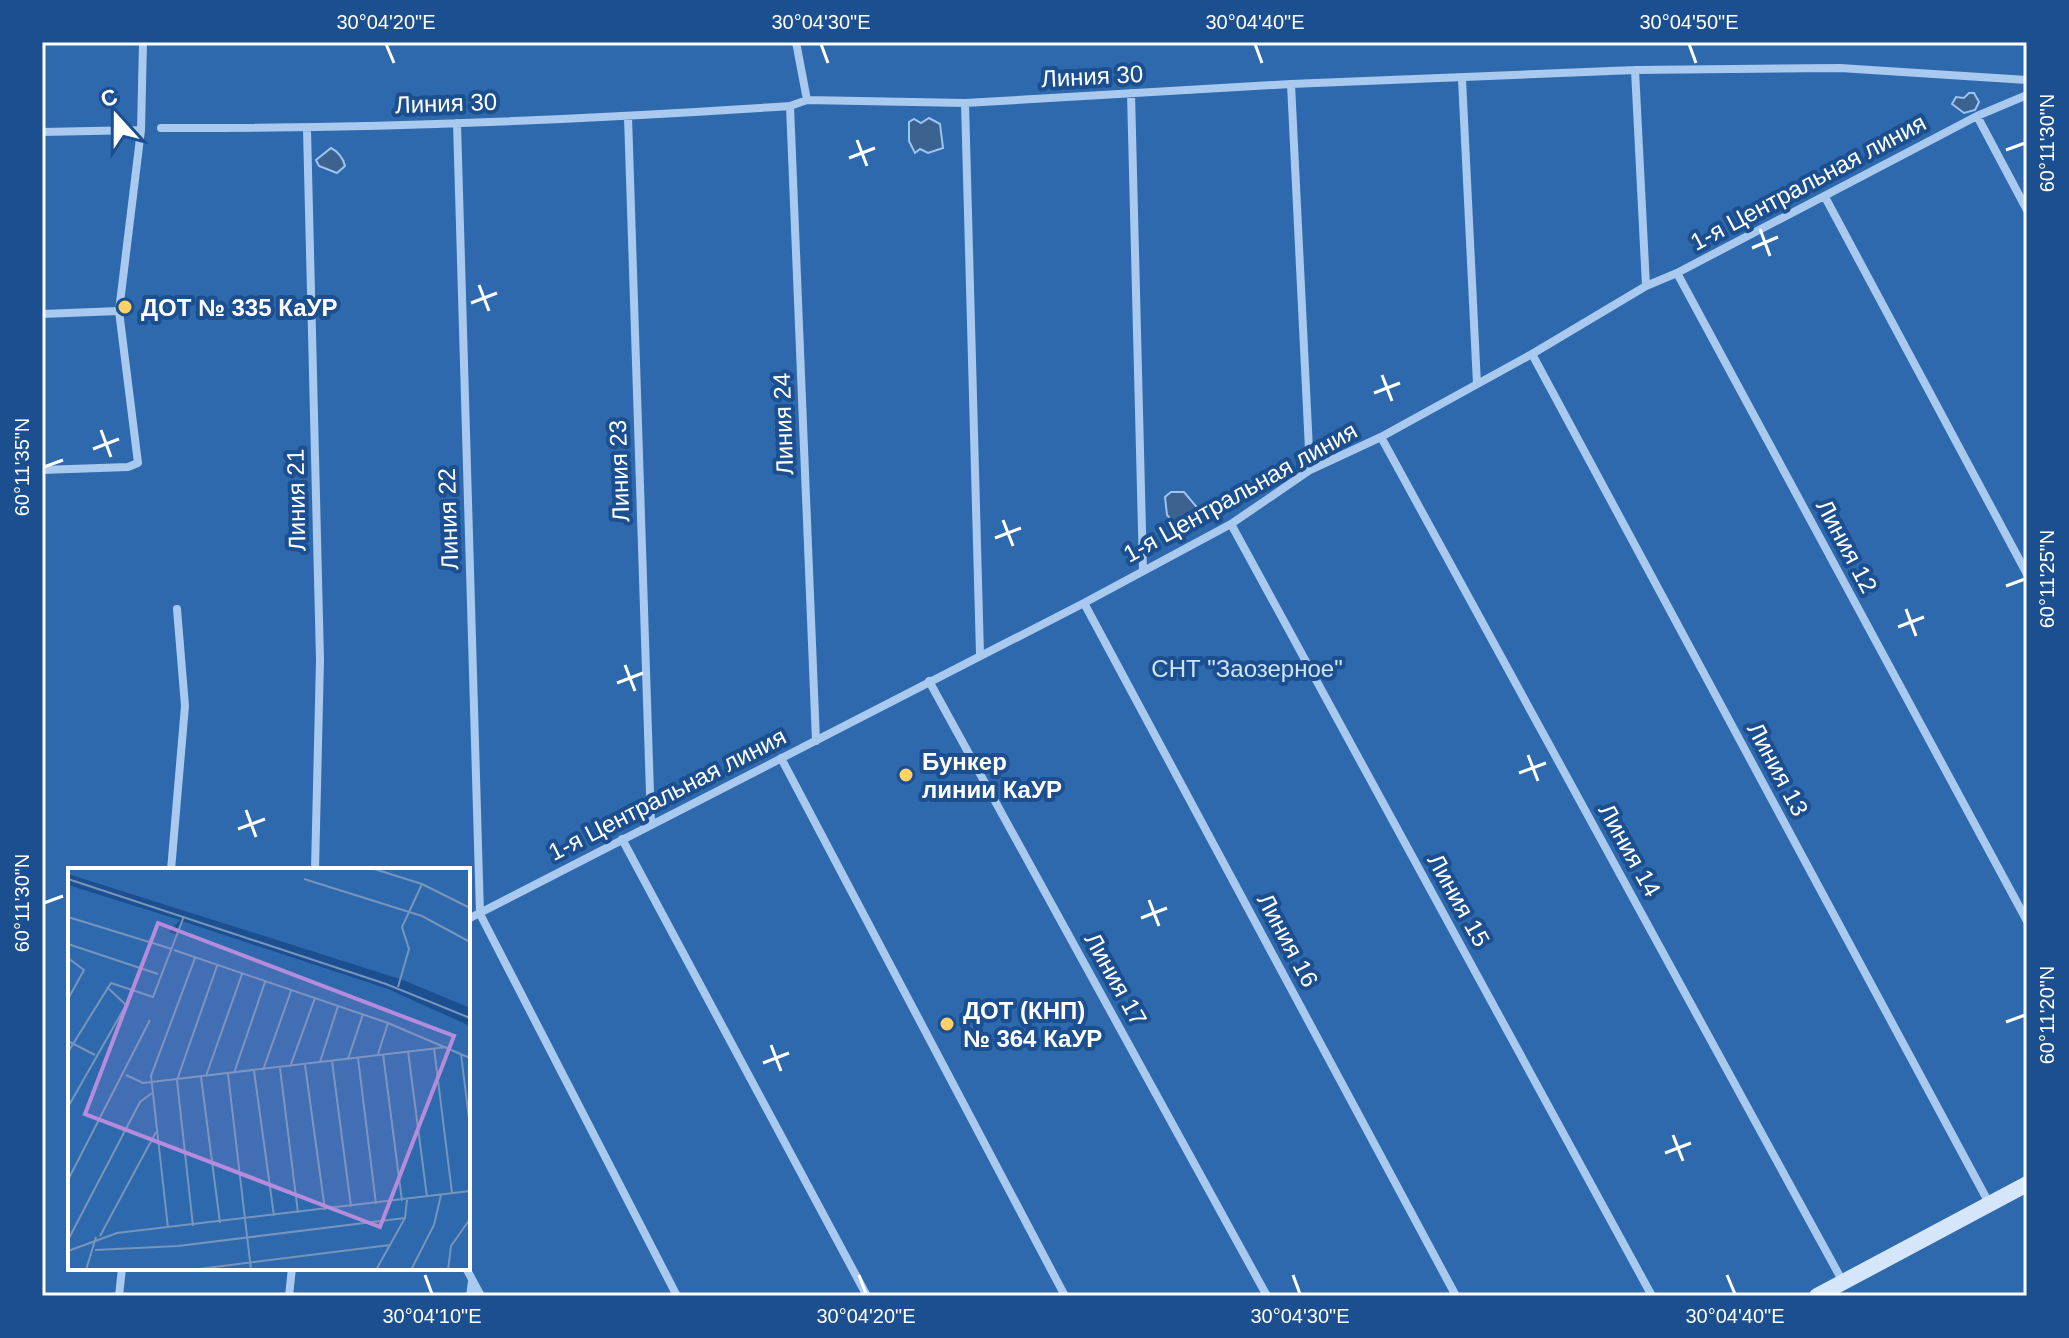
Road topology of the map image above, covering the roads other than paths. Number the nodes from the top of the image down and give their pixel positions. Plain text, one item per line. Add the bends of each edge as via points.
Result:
1 (143, 42) edge
2 (796, 42) edge
3 (1635, 70) junction
4 (1462, 79) junction
5 (2027, 80) edge
6 (1291, 84) junction
7 (1131, 93) junction
8 (2027, 95) edge
9 (807, 100) junction
10 (965, 103) junction
11 (790, 106) junction
12 (1977, 116) junction
13 (628, 117) junction
14 (457, 123) junction
15 (161, 128) dead end
16 (307, 129) junction
17 (141, 130) junction
18 (42, 132) edge
19 (1825, 197) junction
20 (2027, 210) edge
21 (1677, 273) junction
22 (1646, 286) junction
23 (119, 311) junction
24 (42, 314) edge
25 (1532, 354) junction
26 (1477, 384) junction
27 (1381, 437) junction
28 (42, 470) edge
29 (1310, 470) junction
30 (1231, 524) junction
31 (1143, 570) junction
32 (2027, 574) edge
33 (1084, 603) junction
34 (177, 609) dead end
35 (980, 654) junction
36 (929, 681) junction
37 (816, 741) junction
38 (781, 758) junction
39 (651, 824) junction
40 (622, 839) junction
41 (171, 868) edge
42 (315, 868) edge
43 (480, 914) junction
44 (470, 918) edge
45 (2027, 921) edge
46 (2027, 1184) edge
47 (1989, 1203) junction
48 (122, 1270) edge
49 (292, 1270) edge
50 (467, 1270) edge
51 (472, 1280) junction
52 (1843, 1282) junction
53 (119, 1296) edge
54 (289, 1296) edge
55 (470, 1296) edge
56 (481, 1296) edge
57 (677, 1296) edge
58 (867, 1296) edge
59 (1065, 1296) edge
60 (1267, 1296) edge
61 (1456, 1296) edge
62 (1652, 1296) edge
63 (1817, 1296) edge

1 - 17 street
2 - 9 street
3 - 4 street, Линия 30
3 - 5 street, Линия 30 via 1840,68
3 - 22 street
4 - 6 street, Линия 30
4 - 26 street
6 - 7 street, Линия 30
6 - 29 street
7 - 10 street, Линия 30
7 - 31 street
8 - 12 street, 1-я Центральная линия
9 - 10 street, Линия 30
9 - 11 street, Линия 30
10 - 35 street
11 - 13 street, Линия 30
11 - 37 street, Линия 24
12 - 19 street, 1-я Центральная линия
12 - 20 street
13 - 14 street, Линия 30
13 - 39 street, Линия 23
14 - 16 street, Линия 30
14 - 43 street, Линия 22
15 - 16 street, Линия 30
16 - 42 street, Линия 21 via 320,660
17 - 18 street
17 - 23 street
19 - 21 street, 1-я Центральная линия
19 - 32 street
21 - 22 street, 1-я Центральная линия
21 - 45 street, Линия 12
22 - 25 street, 1-я Центральная линия
23 - 24 street
23 - 28 street via 138,463
25 - 26 street, 1-я Центральная линия
25 - 47 street, Линия 13
26 - 27 street, 1-я Центральная линия
27 - 29 street, 1-я Центральная линия
27 - 52 street, Линия 14
29 - 30 street, 1-я Центральная линия
30 - 31 street, 1-я Центральная линия
30 - 62 street, Линия 15
31 - 33 street, 1-я Центральная линия
33 - 35 street, 1-я Центральная линия
33 - 61 street, Линия 16
34 - 41 street via 185,706
35 - 36 street, 1-я Центральная линия
36 - 37 street, 1-я Центральная линия
36 - 60 street, Линия 17
37 - 38 street, 1-я Центральная линия
38 - 39 street, 1-я Центральная линия
38 - 59 street
39 - 40 street, 1-я Центральная линия
40 - 43 street, 1-я Центральная линия
40 - 58 street
43 - 44 street, 1-я Центральная линия
43 - 57 street
46 - 47 street
47 - 52 street
48 - 53 street
49 - 54 street
50 - 51 street
51 - 55 street
51 - 56 street
52 - 63 street

